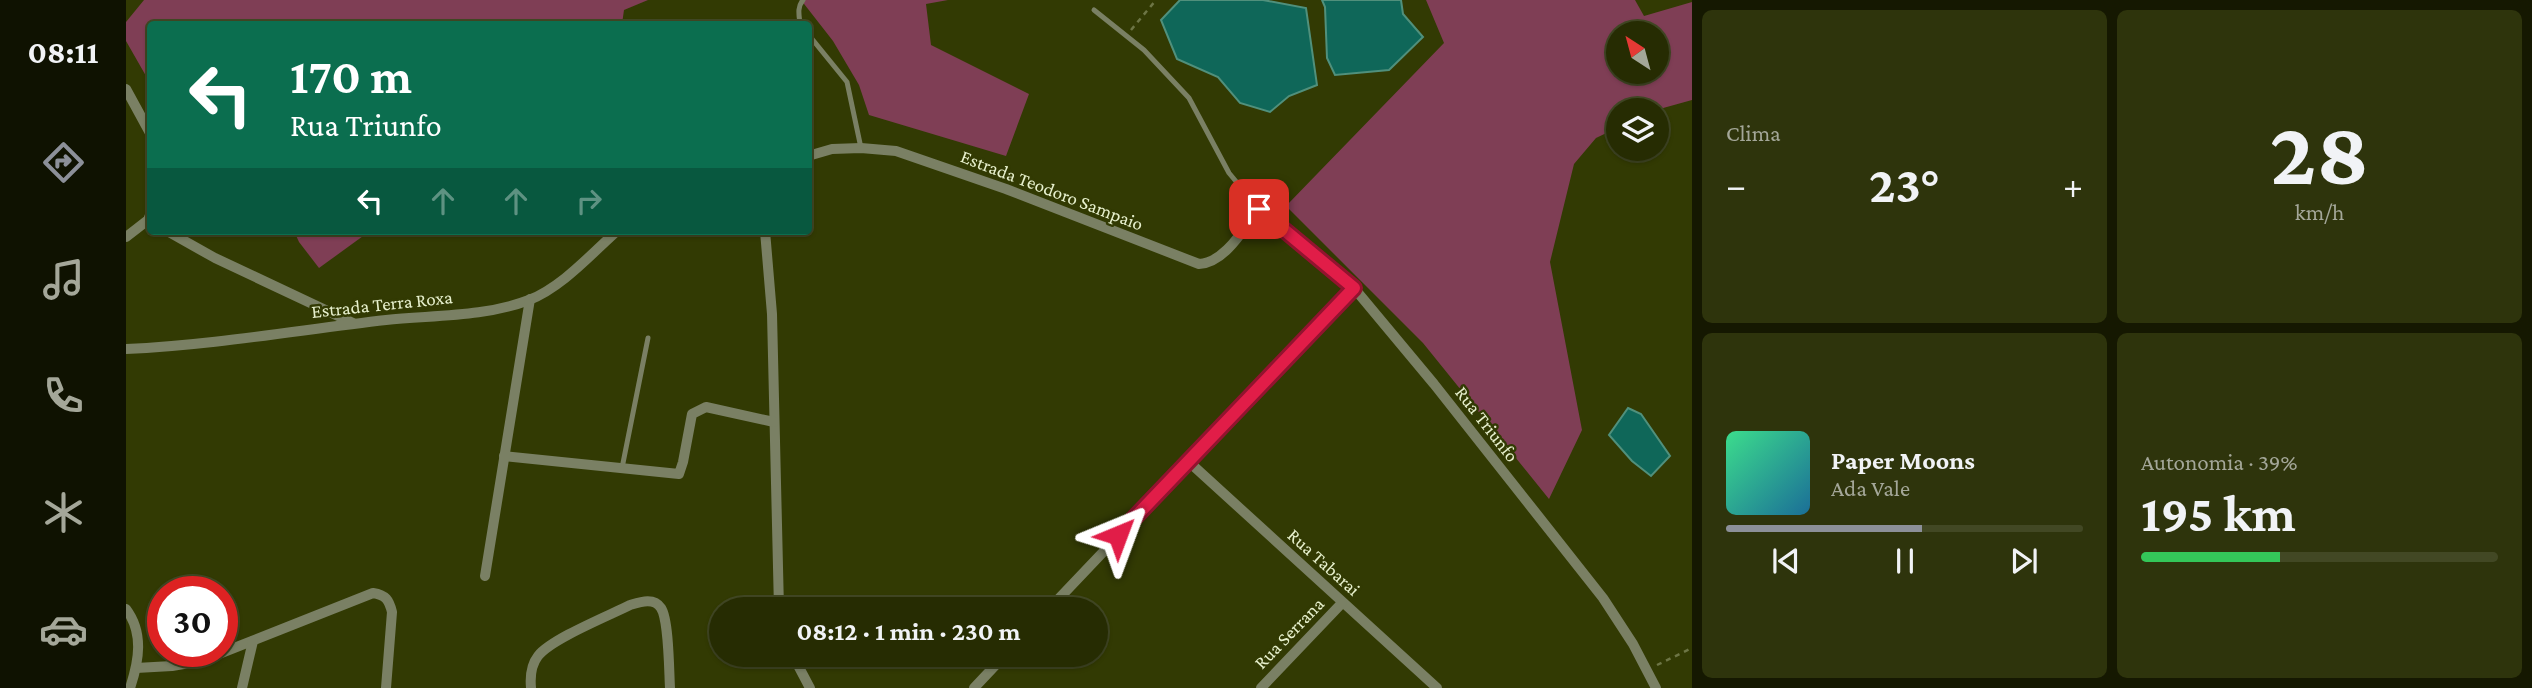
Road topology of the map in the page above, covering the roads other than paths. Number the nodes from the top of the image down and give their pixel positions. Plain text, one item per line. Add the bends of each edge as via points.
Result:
1 (803, 0) edge
2 (1094, 10) dead end
3 (800, 21) edge
4 (812, 39) edge
5 (126, 89) edge
6 (147, 128) edge
7 (862, 148) junction
8 (812, 155) edge
9 (1259, 209) junction
10 (147, 221) edge
11 (174, 235) edge
12 (612, 235) edge
13 (765, 235) edge
14 (126, 237) edge
15 (1354, 288) junction
16 (530, 299) junction
17 (355, 324) junction
18 (648, 338) dead end
19 (126, 349) edge
20 (775, 422) junction
21 (505, 456) junction
22 (1188, 461) junction
23 (622, 468) junction
24 (485, 576) dead end
25 (778, 597) edge
26 (1060, 597) edge
27 (1342, 603) junction
28 (126, 609) edge
29 (253, 641) junction
30 (799, 667) edge
31 (994, 667) edge
32 (136, 668) junction
33 (130, 688) edge
34 (242, 688) edge
35 (386, 688) edge
36 (531, 688) edge
37 (670, 688) edge
38 (810, 688) edge
39 (974, 688) edge
40 (1261, 688) edge
41 (1437, 688) edge
42 (1656, 688) edge

1 - 3 lane
2 - 9 lane via 1189,98 1229,173
4 - 7 lane via 847,82
5 - 6 street
7 - 8 street, Estrada Teodoro Sampaio
7 - 9 street, Estrada Teodoro Sampaio via 896,151 1199,264 1210,264 1220,255
9 - 15 street, Rua Triunfo
10 - 14 street
11 - 17 street
12 - 16 street, Estrada Terra Roxa via 548,290
13 - 20 street
15 - 22 street
15 - 42 street, Rua Triunfo via 1603,598
16 - 17 street, Estrada Terra Roxa via 480,312
16 - 21 street
17 - 19 street, Estrada Terra Roxa via 214,343
18 - 23 lane
20 - 23 street via 706,407 692,414 679,474
20 - 25 street
21 - 23 street
21 - 24 street
22 - 26 street
22 - 27 street, Rua Tabarai
27 - 40 street, Rua Serrana
27 - 41 street, Rua Tabarai
28 - 32 street via 138,633
29 - 32 street via 201,661
29 - 34 street
29 - 35 street via 363,596 383,595 392,612
30 - 38 street
31 - 39 street
32 - 33 street
36 - 37 street via 531,668 538,655 643,601 661,608 665,620

